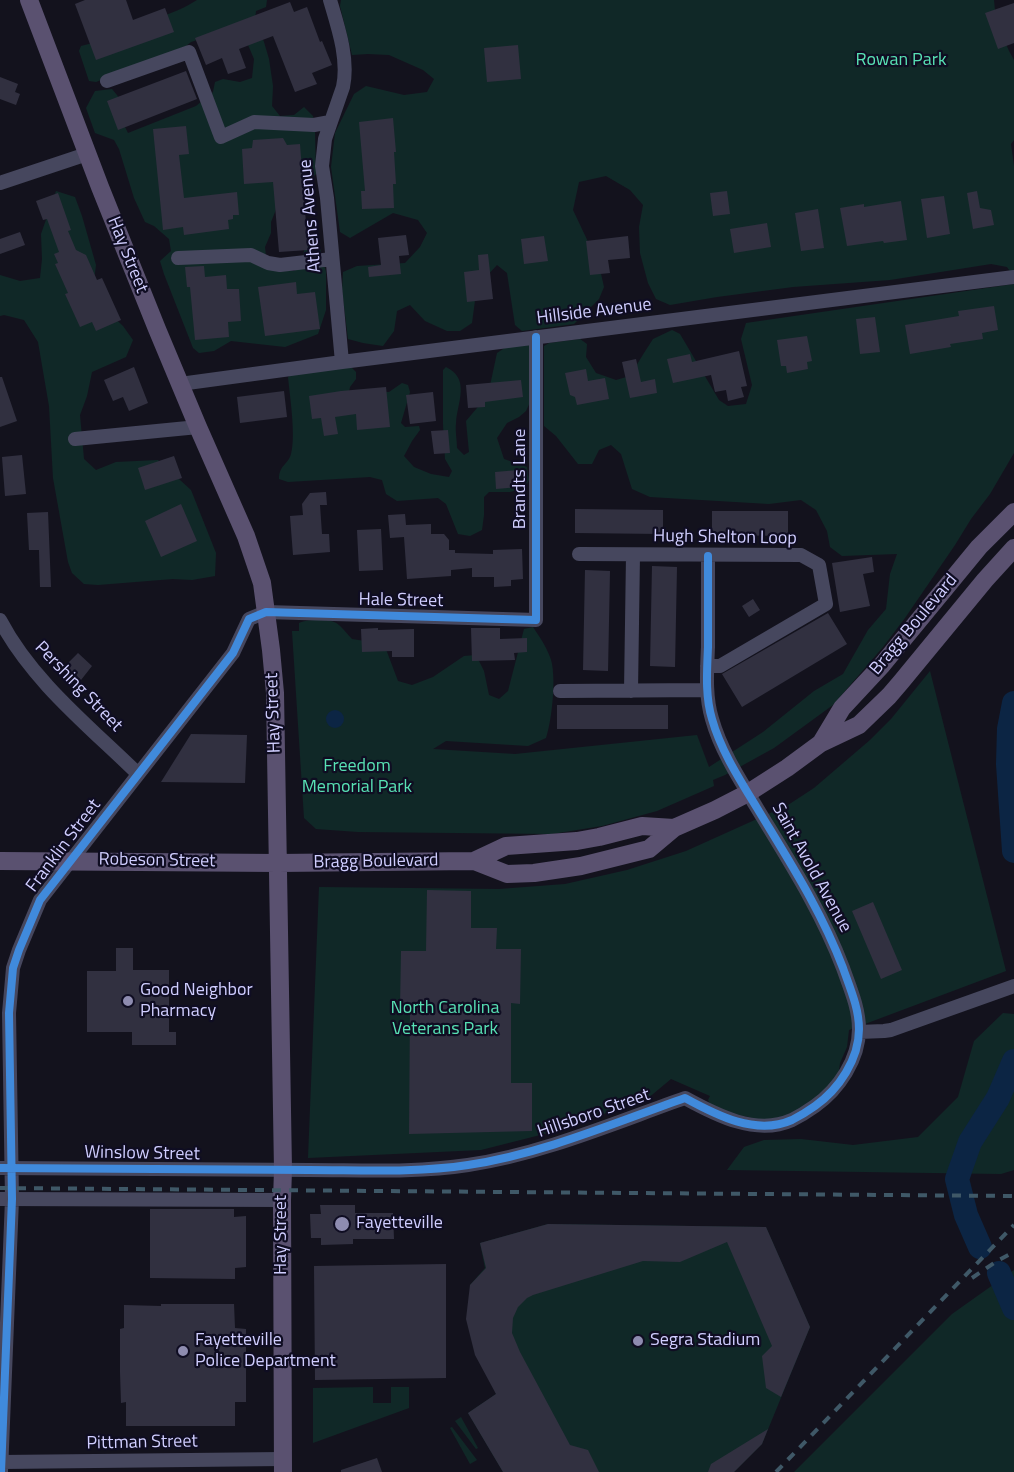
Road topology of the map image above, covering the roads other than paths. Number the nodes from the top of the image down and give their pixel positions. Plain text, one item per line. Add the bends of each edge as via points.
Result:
1 (28, 0) edge
2 (330, 0) edge
3 (107, 81) dead end
4 (330, 122) junction
5 (87, 154) junction
6 (0, 183) edge
7 (178, 258) dead end
8 (332, 259) junction
9 (1014, 277) edge
10 (536, 337) junction
11 (342, 362) junction
12 (180, 384) junction
13 (198, 427) junction
14 (75, 439) dead end
15 (1014, 512) edge
16 (1014, 549) edge
17 (579, 555) dead end
18 (633, 555) junction
19 (708, 556) junction
20 (266, 612) junction
21 (0, 620) edge
22 (536, 620) joint
23 (707, 666) junction
24 (631, 690) junction
25 (707, 690) junction
26 (560, 691) dead end
27 (821, 743) junction
28 (138, 774) junction
29 (748, 793) junction
30 (674, 828) junction
31 (0, 861) edge
32 (70, 861) junction
33 (474, 861) junction
34 (278, 863) junction
35 (1014, 986) edge
36 (859, 1032) junction
37 (6, 1168) edge
38 (284, 1170) junction
39 (6, 1199) edge
40 (282, 1200) junction
41 (283, 1465) edge
42 (1, 1467) edge

1 - 5 main road, Hay Street
2 - 4 street, Athens Avenue via 345,79
3 - 4 street via 189,52 221,137 254,122
4 - 8 street, Athens Avenue via 322,166
5 - 6 street
5 - 12 main road, Hay Street
7 - 8 street via 251,255 280,265
8 - 11 street, Athens Avenue
9 - 10 street, Hillside Avenue
10 - 11 street, Hillside Avenue
10 - 22 street, Brandts Lane
11 - 12 street, Hillside Avenue
12 - 13 main road, Hay Street
13 - 14 street
13 - 20 main road, Hay Street via 246,536 262,583
15 - 27 main road, Bragg Boulevard via 979,547 842,708
16 - 27 main road, Bragg Boulevard via 889,696 859,725
17 - 18 street, Hugh Shelton Loop
18 - 19 street, Hugh Shelton Loop
18 - 24 street, Hugh Shelton Loop
19 - 23 street, Saint Avold Avenue
19 - 23 street, Hugh Shelton Loop via 801,555 819,565 826,604 720,666
20 - 22 street, Hale Street
20 - 28 street, Franklin Street via 249,619 233,653
20 - 34 main road, Hay Street via 275,693
21 - 28 street, Pershing Street via 17,650 56,695
23 - 25 street, Saint Avold Avenue
24 - 25 street
24 - 26 street
25 - 29 street, Saint Avold Avenue via 717,734
27 - 29 main road, Bragg Boulevard
28 - 32 street, Franklin Street
29 - 30 main road, Bragg Boulevard
29 - 36 street, Saint Avold Avenue via 826,926 855,1000
30 - 33 main road, Bragg Boulevard via 642,826 576,841 506,846
30 - 33 main road, Bragg Boulevard via 649,849 558,870 507,874
31 - 32 main road, Robeson Street
32 - 34 main road, Robeson Street
32 - 37 street, Franklin Street via 40,900 14,968 9,1012
33 - 34 main road, Bragg Boulevard
34 - 38 main road, Hay Street
35 - 36 street via 891,1030
36 - 38 street, Hillsboro Street via 851,1063 837,1085 806,1112 777,1125 736,1121 685,1098 567,1140 495,1160 417,1170
37 - 38 street, Winslow Street
37 - 39 street, Franklin Street
38 - 40 main road, Hay Street
39 - 40 street
39 - 42 street, Franklin Street
40 - 41 main road, Hay Street
41 - 42 street, Pittman Street via 120,1461

